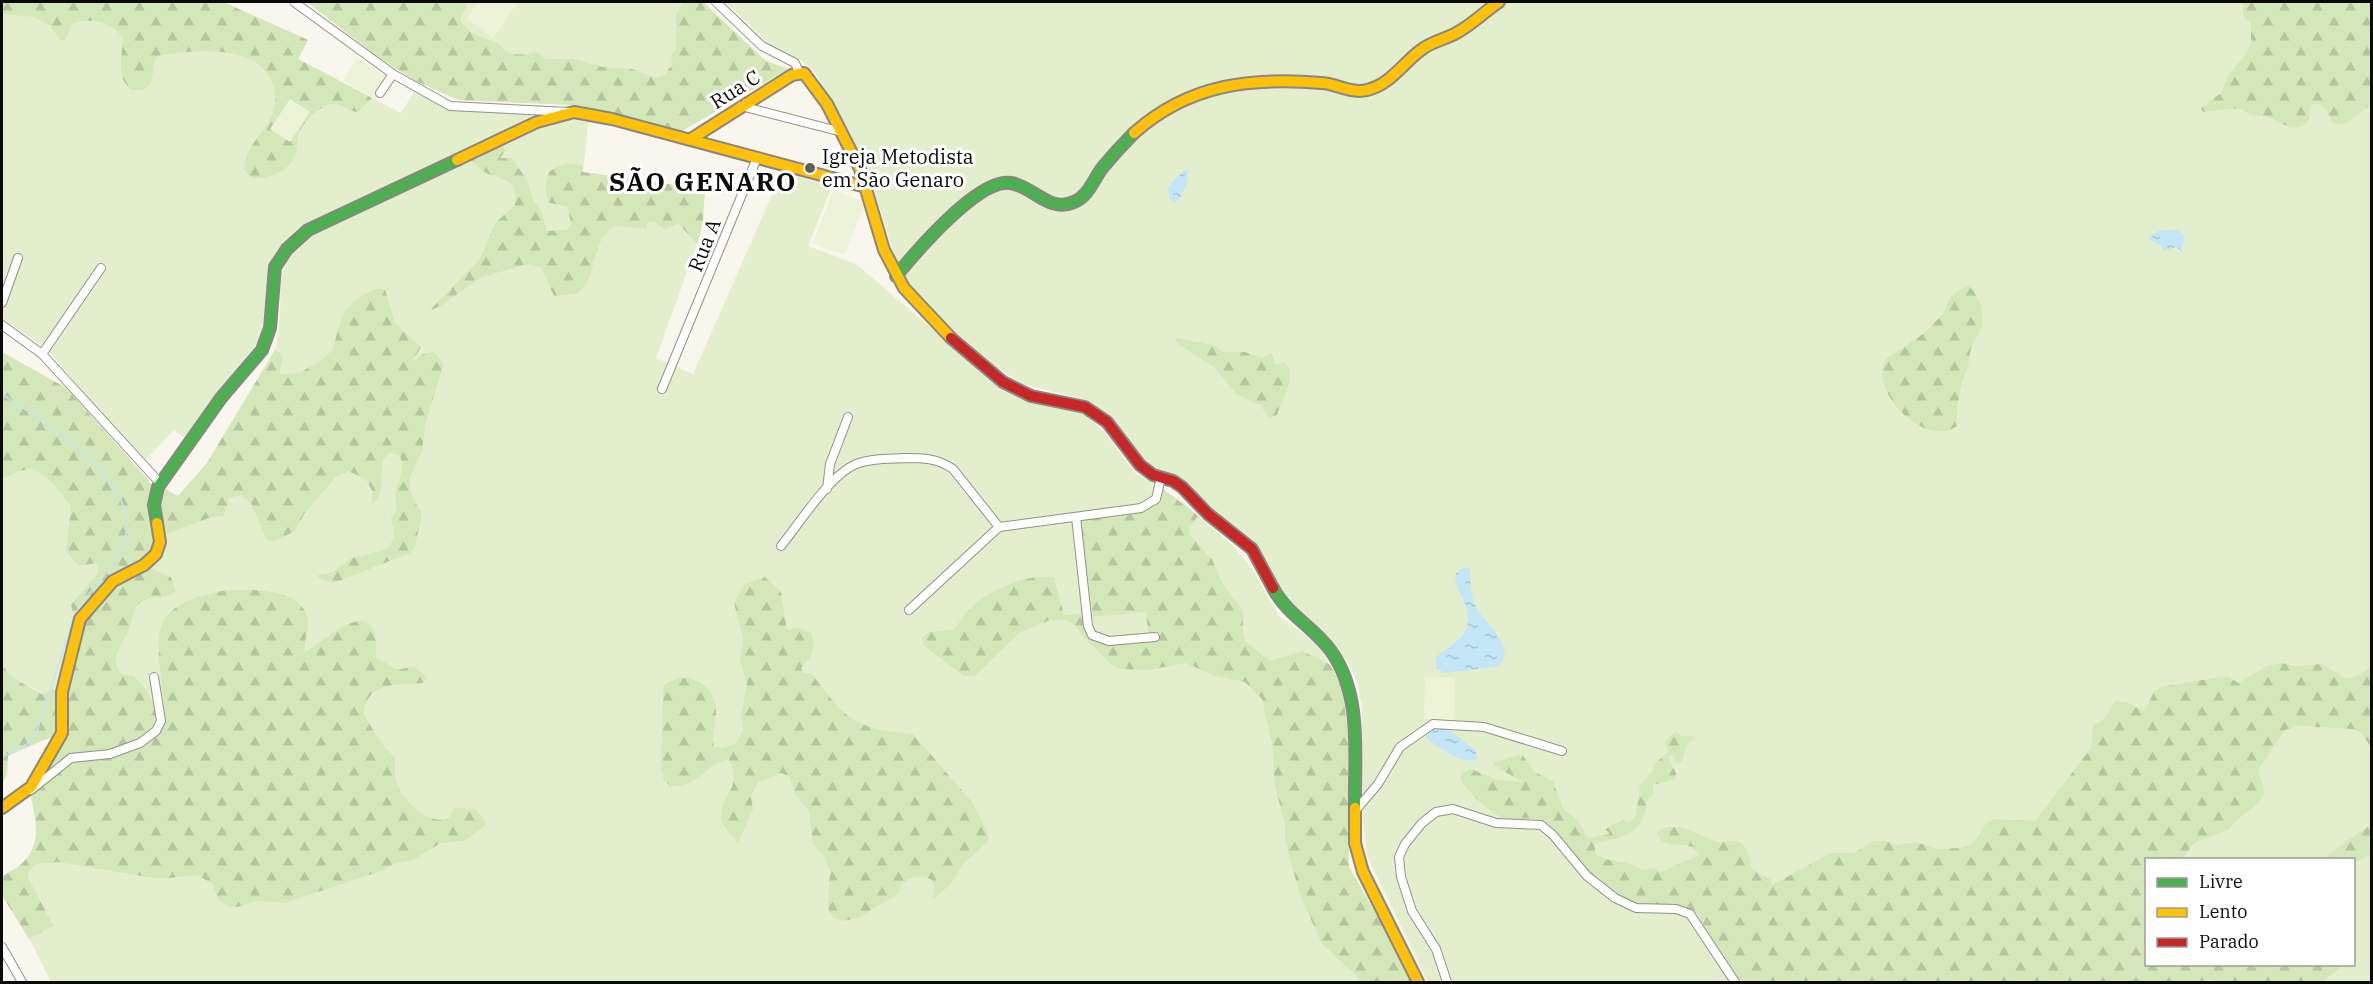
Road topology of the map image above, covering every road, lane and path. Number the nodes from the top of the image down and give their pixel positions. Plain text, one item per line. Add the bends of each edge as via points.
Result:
1 (294, 2) edge
2 (717, 2) edge
3 (1499, 2) edge
4 (800, 72) junction
5 (393, 74) junction
6 (381, 93) dead end
7 (741, 106) junction
8 (574, 112) junction
9 (842, 132) junction
10 (692, 139) junction
11 (757, 158) junction
12 (866, 188) junction
13 (18, 258) dead end
14 (101, 268) dead end
15 (896, 276) junction
16 (2, 303) edge
17 (2, 325) edge
18 (42, 354) junction
19 (662, 389) dead end
20 (848, 417) dead end
21 (1161, 477) junction
22 (160, 483) junction
23 (827, 489) junction
24 (1076, 517) junction
25 (999, 527) junction
26 (781, 546) dead end
27 (909, 610) dead end
28 (1155, 637) dead end
29 (154, 677) dead end
30 (1562, 752) dead end
31 (27, 792) junction
32 (2, 808) edge
33 (1355, 811) junction
34 (2, 947) edge
35 (22, 982) edge
36 (1418, 982) edge
37 (1446, 982) edge
38 (1735, 982) edge

1 - 5 street
2 - 4 street via 762,46 795,63
3 - 15 street via 1463,29 1421,50 1371,90 1354,91 1323,83 1255,84 1226,86 1188,97 1143,124 1101,169 1081,199 1065,205 1053,204 1014,183 998,184 970,200
4 - 7 street, Rua C
4 - 9 street via 813,82
5 - 6 street
5 - 8 street via 450,106
7 - 9 street
7 - 10 street, Rua C
8 - 10 street
8 - 22 street via 549,117 410,180 318,225 294,242 275,267 267,341 220,398
9 - 12 street
10 - 11 street
11 - 12 street
11 - 19 street, Rua A
12 - 15 street
13 - 16 street
14 - 18 street
15 - 21 street via 956,343 1003,381 1031,396 1069,402 1098,414 1140,465
17 - 18 street
18 - 22 street
20 - 23 street via 830,464
21 - 24 street via 1156,499 1148,505
21 - 33 street via 1182,487 1252,549 1281,604 1319,637 1339,665 1354,711
22 - 31 street via 154,505 158,551 148,562 112,581 80,619 62,692 63,729
23 - 25 street via 844,471 862,462 933,458 953,469
23 - 26 street
24 - 25 street
24 - 28 street via 1092,635 1108,641
25 - 27 street
29 - 31 street via 161,721 152,735 110,754 71,758
30 - 33 street via 1484,727 1433,724 1401,747
31 - 32 street
33 - 36 street via 1358,860
34 - 35 street
37 - 38 street via 1436,949 1412,911 1399,857 1422,823 1436,812 1453,809 1496,823 1541,825 1587,876 1615,898 1636,908 1676,909 1690,914

